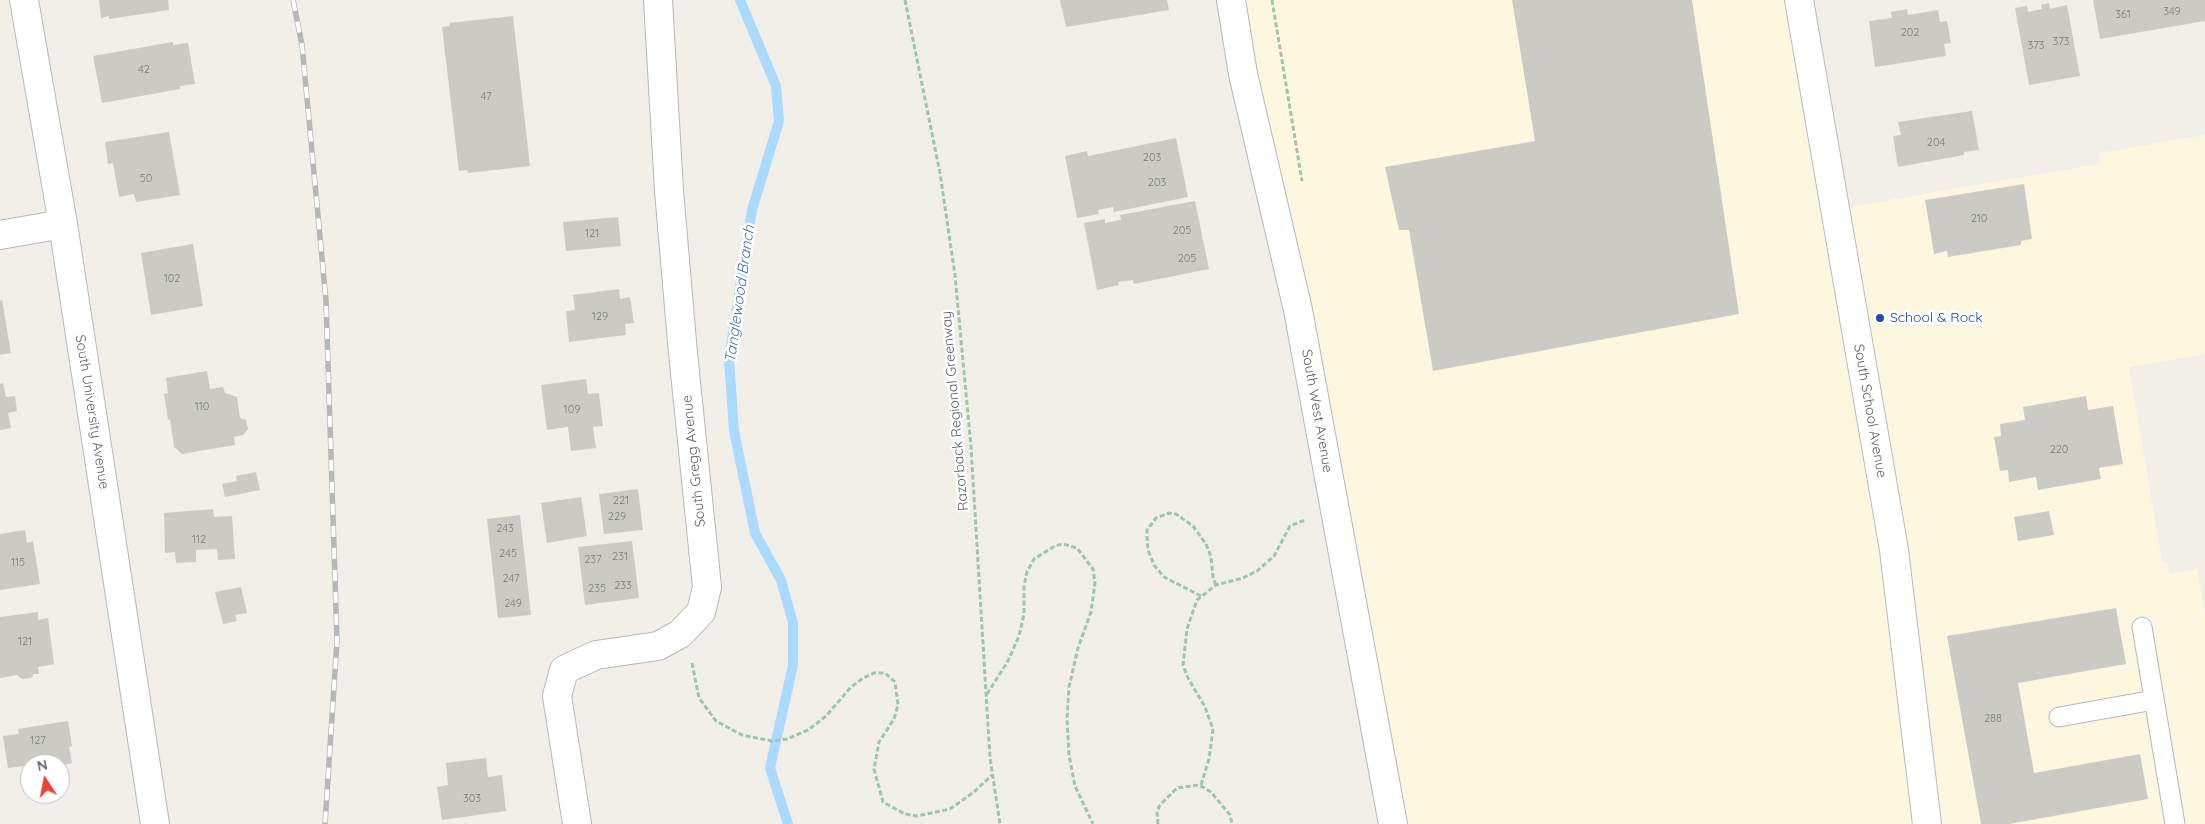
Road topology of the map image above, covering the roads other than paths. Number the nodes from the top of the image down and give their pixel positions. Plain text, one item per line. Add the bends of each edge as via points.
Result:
1 (24, 0) edge
2 (658, 0) edge
3 (1231, 0) edge
4 (1799, 0) edge
5 (63, 224) junction
6 (0, 235) edge
7 (2142, 627) dead end
8 (2154, 700) junction
9 (2059, 717) dead end
10 (155, 824) edge
11 (577, 824) edge
12 (1393, 824) edge
13 (1927, 824) edge
14 (2175, 824) edge

1 - 5 street, South University Avenue
2 - 11 street, South Gregg Avenue via 674,248 707,587 701,612 680,634 658,646 596,655 564,670 557,696
3 - 12 street, South West Avenue via 1243,74 1298,310
4 - 13 street, South School Avenue via 1894,550
5 - 6 street
5 - 10 street, South University Avenue
7 - 8 lane
8 - 9 lane
8 - 14 lane

